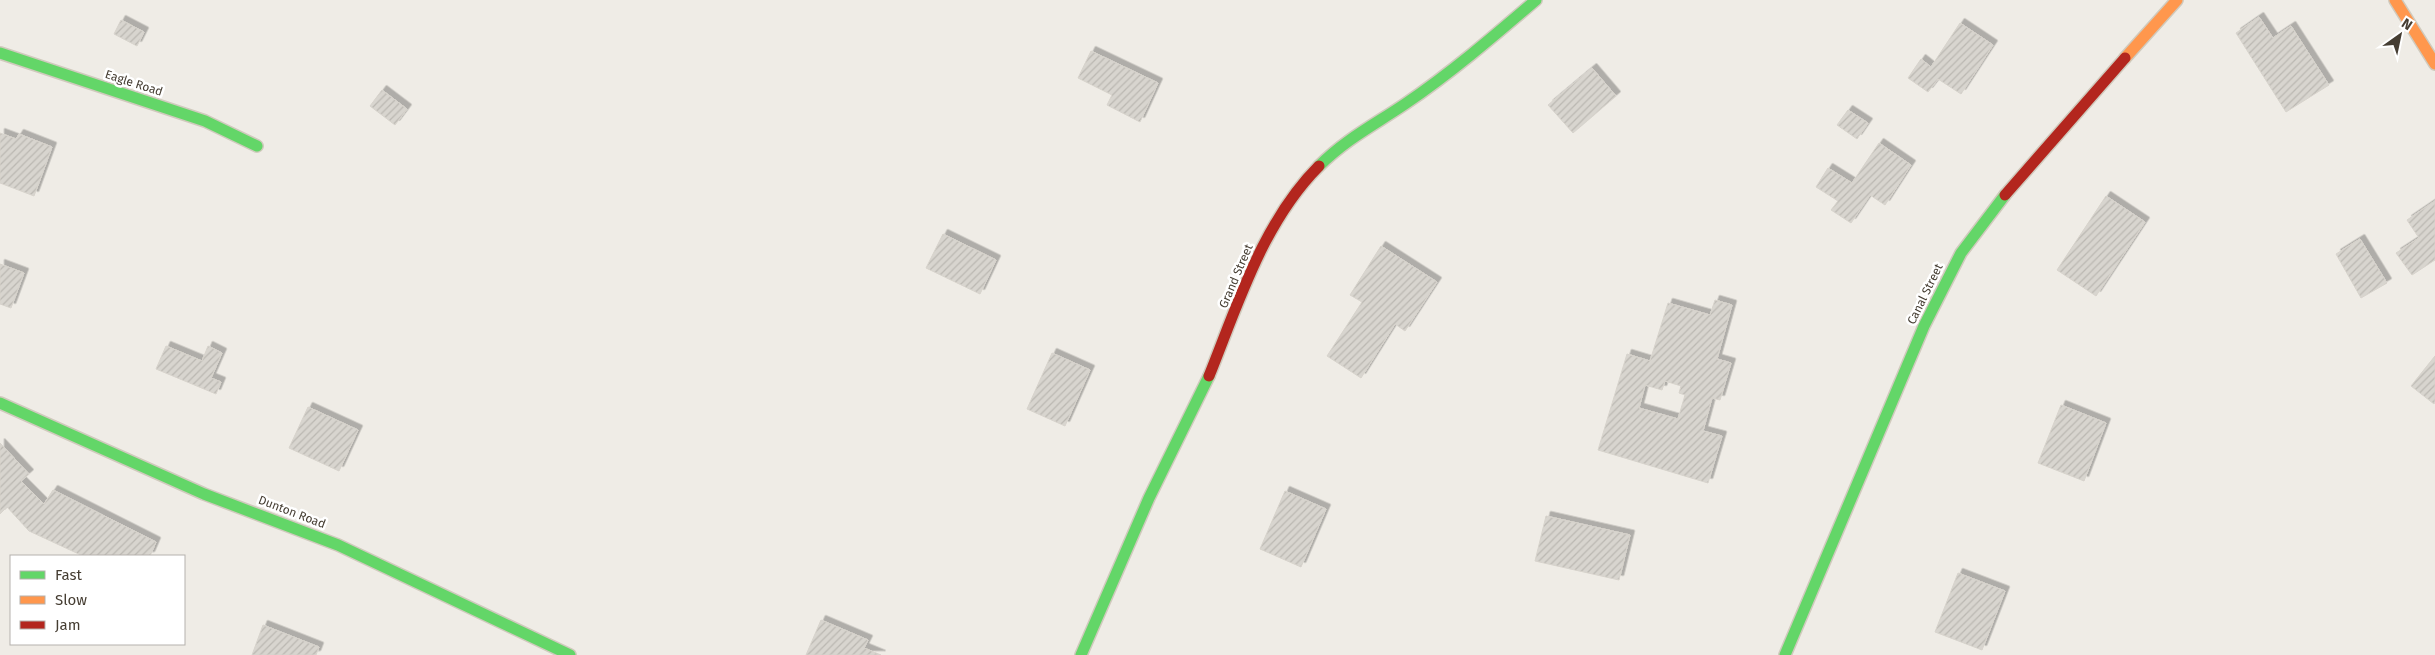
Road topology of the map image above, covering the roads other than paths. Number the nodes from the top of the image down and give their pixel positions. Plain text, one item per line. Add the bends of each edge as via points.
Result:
1 (1536, 0) edge
2 (2176, 0) edge
3 (2395, 0) edge
4 (0, 53) edge
5 (2435, 64) edge
6 (257, 146) dead end
7 (0, 403) edge
8 (570, 655) edge
9 (1081, 655) edge
10 (1785, 655) edge

1 - 9 street, Grand Street via 1405,104 1337,148 1308,177 1284,208 1256,263
2 - 10 street, Canal Street via 2000,200 1961,253 1924,326
3 - 5 street
4 - 6 street, Eagle Road via 205,121
7 - 8 street, Dunton Road via 204,494 338,545

